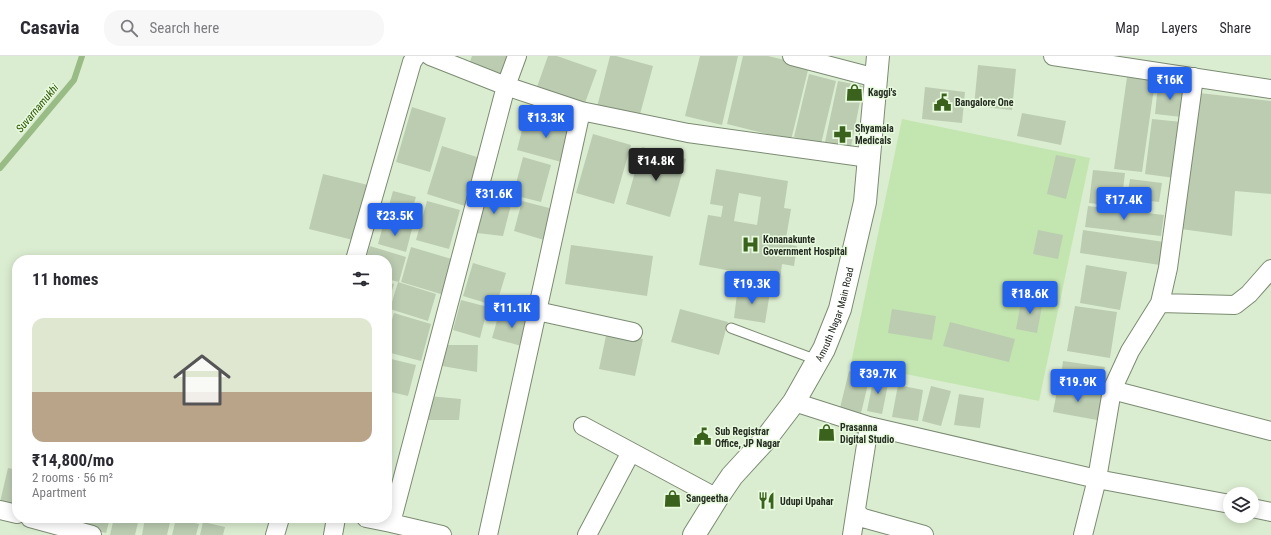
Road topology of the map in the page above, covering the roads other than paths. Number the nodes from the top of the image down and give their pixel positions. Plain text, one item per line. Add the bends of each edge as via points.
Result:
1 (416, 56) edge
2 (430, 56) edge
3 (517, 56) edge
4 (792, 56) edge
5 (878, 56) edge
6 (1053, 56) edge
7 (1194, 77) junction
8 (876, 78) junction
9 (506, 86) junction
10 (1271, 89) edge
11 (581, 110) junction
12 (869, 158) junction
13 (356, 255) edge
14 (1271, 269) edge
15 (1160, 303) junction
16 (537, 311) junction
17 (730, 328) dead end
18 (633, 332) dead end
19 (818, 361) junction
20 (1112, 390) junction
21 (794, 402) junction
22 (582, 426) dead end
23 (869, 426) junction
24 (1271, 431) edge
25 (631, 452) junction
26 (1097, 479) junction
27 (717, 498) junction
28 (1223, 503) edge
29 (856, 509) junction
30 (1259, 509) edge
31 (0, 510) edge
32 (1271, 512) edge
33 (12, 513) edge
34 (392, 519) edge
35 (48, 523) edge
36 (279, 523) edge
37 (335, 523) edge
38 (391, 523) edge
39 (92, 535) edge
40 (276, 535) edge
41 (333, 535) edge
42 (442, 535) edge
43 (488, 535) edge
44 (587, 535) edge
45 (694, 535) edge
46 (852, 535) edge
47 (924, 535) edge
48 (1083, 535) edge

1 - 13 street via 412,62
2 - 9 street
3 - 9 street
4 - 8 street
5 - 8 main road, Amruth Nagar Main Road
6 - 7 street
7 - 10 street
7 - 15 street via 1168,268
8 - 12 main road, Amruth Nagar Main Road
9 - 11 street
9 - 34 street
11 - 12 street via 688,133
11 - 16 street
12 - 19 main road, Amruth Nagar Main Road via 865,202 842,302
14 - 15 street via 1249,294 1235,305
15 - 20 street via 1130,351
16 - 18 street
16 - 43 street
17 - 19 lane
19 - 21 main road, Amruth Nagar Main Road
20 - 24 street
20 - 26 street
21 - 23 street
21 - 27 main road, Amruth Nagar Main Road via 765,440 732,476
22 - 25 street
23 - 26 street
23 - 29 street
25 - 27 street
25 - 44 street
26 - 28 street
26 - 48 street
27 - 45 main road, Amruth Nagar Main Road
29 - 46 street
29 - 47 street via 863,518
30 - 32 street
31 - 33 street
35 - 39 street
36 - 40 street
37 - 41 street
38 - 42 street

